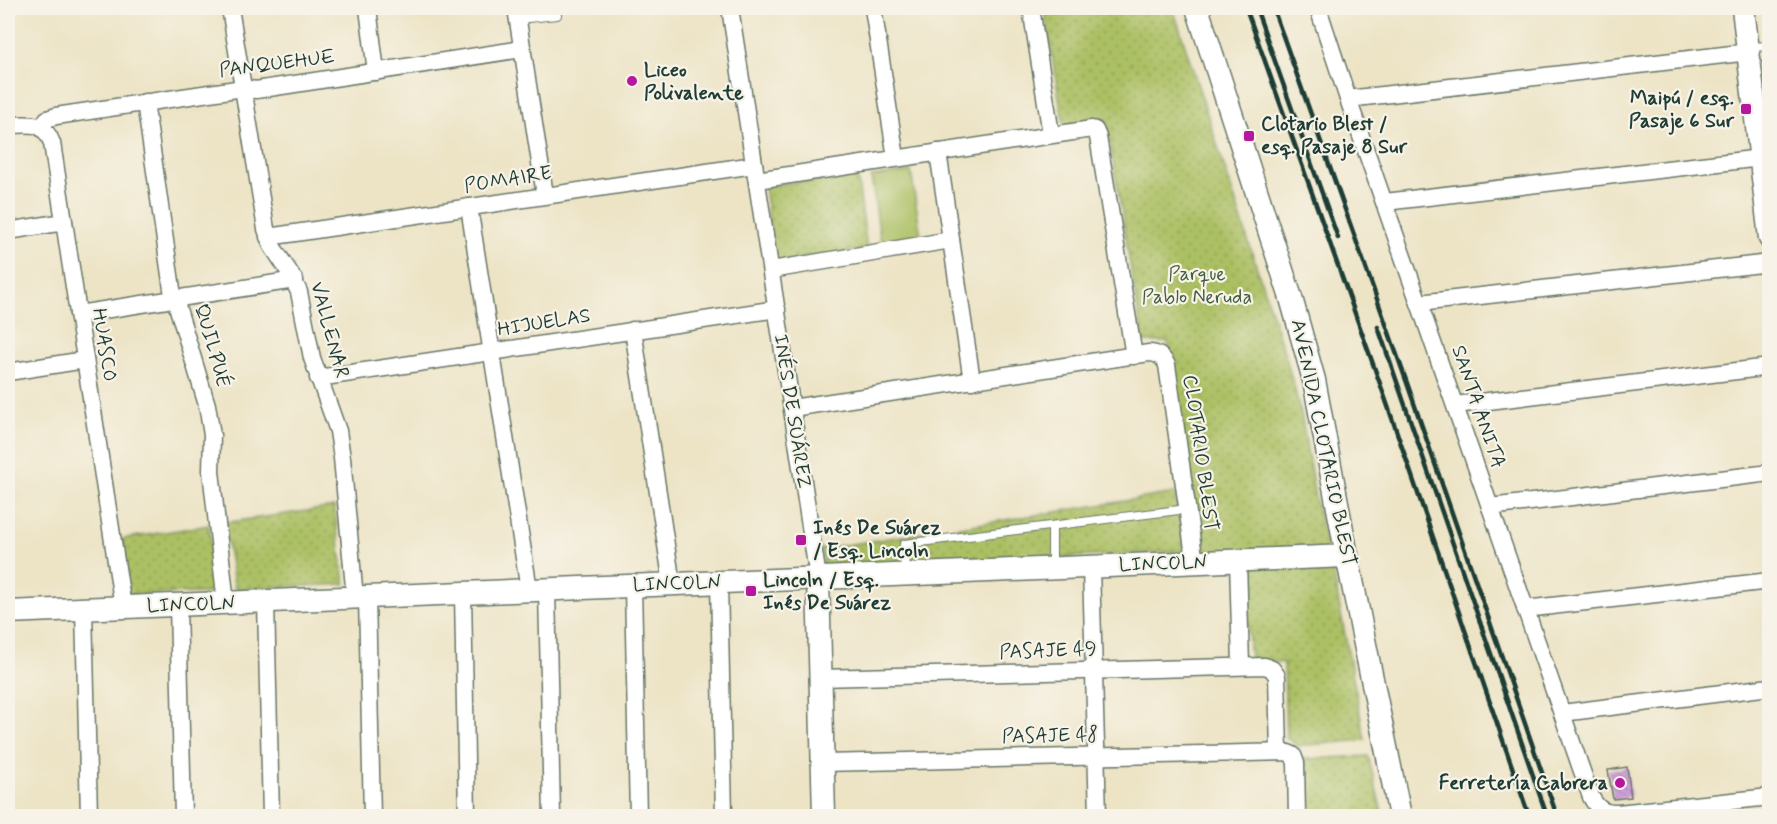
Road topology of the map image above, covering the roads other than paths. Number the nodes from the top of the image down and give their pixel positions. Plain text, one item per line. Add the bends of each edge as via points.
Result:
1 (230, 8) edge
2 (368, 8) edge
3 (730, 8) edge
4 (873, 8) edge
5 (1031, 8) edge
6 (1197, 8) edge
7 (1318, 8) edge
8 (1743, 8) edge
9 (517, 13) edge
10 (557, 15) dead end
11 (1755, 48) edge
12 (522, 49) junction
13 (376, 72) junction
14 (243, 88) junction
15 (1348, 99) junction
16 (145, 102) junction
17 (8, 125) edge
18 (42, 128) junction
19 (1763, 128) edge
20 (1051, 134) junction
21 (938, 152) junction
22 (896, 158) junction
23 (1761, 158) junction
24 (756, 172) junction
25 (545, 195) junction
26 (1385, 202) junction
27 (469, 207) junction
28 (64, 222) junction
29 (8, 231) edge
30 (1769, 236) edge
31 (268, 237) junction
32 (951, 240) junction
33 (1770, 263) edge
34 (771, 270) junction
35 (295, 280) junction
36 (176, 299) junction
37 (1419, 303) junction
38 (777, 309) junction
39 (78, 314) junction
40 (633, 330) junction
41 (492, 352) junction
42 (1134, 356) junction
43 (85, 360) junction
44 (1770, 367) edge
45 (8, 372) edge
46 (318, 378) junction
47 (972, 381) junction
48 (1455, 405) junction
49 (792, 408) junction
50 (1770, 473) edge
51 (1490, 507) junction
52 (1186, 509) junction
53 (1052, 527) junction
54 (1347, 556) junction
55 (1238, 561) junction
56 (1195, 563) junction
57 (1091, 567) junction
58 (1052, 569) junction
59 (905, 574) junction
60 (818, 578) junction
61 (1770, 581) edge
62 (719, 582) junction
63 (672, 584) junction
64 (633, 586) junction
65 (538, 590) junction
66 (463, 593) junction
67 (361, 597) junction
68 (266, 601) junction
69 (226, 603) junction
70 (178, 605) junction
71 (123, 608) junction
72 (84, 609) junction
73 (1526, 609) junction
74 (8, 612) edge
75 (1241, 666) junction
76 (1094, 670) junction
77 (821, 678) junction
78 (1770, 687) edge
79 (1562, 713) junction
80 (1279, 752) junction
81 (1096, 756) junction
82 (823, 763) junction
83 (1770, 797) edge
84 (1591, 811) edge
85 (89, 816) edge
86 (183, 816) edge
87 (271, 816) edge
88 (372, 816) edge
89 (467, 816) edge
90 (552, 816) edge
91 (638, 816) edge
92 (724, 816) edge
93 (824, 816) edge
94 (1098, 816) edge
95 (1297, 816) edge
96 (1400, 816) edge

1 - 14 street, VALLENAR
2 - 13 street
3 - 24 street, INÉS DE SUÁREZ
4 - 22 street
5 - 20 street
6 - 54 street, AVENIDA CLOTARIO BLEST via 1303,338
7 - 15 street, SANTA ANITA
8 - 11 street
9 - 10 lane
9 - 12 street
11 - 15 street
11 - 19 street
12 - 13 street, PANQUEHUE
12 - 25 street
13 - 14 street, PANQUEHUE via 256,90
14 - 16 street, PANQUEHUE
14 - 31 street, VALLENAR
15 - 26 street, SANTA ANITA
16 - 18 street, PANQUEHUE via 51,117
16 - 36 street, QUILPUÉ
17 - 18 street via 33,124
18 - 28 street, HUASCO via 52,143
19 - 23 street
20 - 21 street, POMAIRE
20 - 42 street, POMAIRE via 1088,129 1095,130 1098,137
21 - 22 street, POMAIRE
21 - 32 street
22 - 24 street, POMAIRE
23 - 26 street
23 - 30 street
24 - 25 street, POMAIRE
24 - 34 street, INÉS DE SUÁREZ
25 - 27 street, POMAIRE
26 - 37 street, SANTA ANITA
27 - 31 street, POMAIRE
27 - 41 street
28 - 29 street
28 - 39 street, HUASCO
31 - 35 street, VALLENAR
32 - 34 street
32 - 47 street
33 - 37 street
34 - 38 street, INÉS DE SUÁREZ
35 - 36 street
35 - 46 street, VALLENAR
36 - 39 street
36 - 69 street, QUILPUÉ via 210,425
37 - 48 street, SANTA ANITA
38 - 40 street, HIJUELAS
38 - 49 street, INÉS DE SUÁREZ
39 - 43 street, HUASCO
40 - 41 street, HIJUELAS
40 - 63 street
41 - 46 street, HIJUELAS
41 - 65 street
42 - 47 street, CLOTARIO BLEST
42 - 52 street, CLOTARIO BLEST via 1153,353 1167,365
43 - 45 street
43 - 71 street, HUASCO
44 - 48 street
46 - 67 street, VALLENAR via 340,444
47 - 49 street, CLOTARIO BLEST
48 - 51 street, SANTA ANITA
49 - 60 street, INÉS DE SUÁREZ
50 - 51 street
51 - 73 street, SANTA ANITA
52 - 53 lane
52 - 56 street, CLOTARIO BLEST
53 - 58 lane
53 - 59 lane via 904,544
54 - 55 street, LINCOLN
54 - 96 street, AVENIDA CLOTARIO BLEST
55 - 56 street, LINCOLN
55 - 75 street
56 - 57 street, LINCOLN
57 - 58 street, LINCOLN
57 - 76 street
58 - 59 street, LINCOLN
59 - 60 street, LINCOLN
60 - 62 street, LINCOLN
60 - 77 street, INÉS DE SUÁREZ
61 - 73 street
62 - 63 street, LINCOLN
62 - 92 street
63 - 64 street, LINCOLN
64 - 65 street, LINCOLN
64 - 91 street
65 - 66 street, LINCOLN
65 - 90 street
66 - 67 street, LINCOLN
66 - 89 street
67 - 68 street, LINCOLN
67 - 88 street, VALLENAR
68 - 69 street, LINCOLN
68 - 87 street
69 - 70 street, LINCOLN
70 - 71 street, LINCOLN
70 - 86 street
71 - 72 street, LINCOLN
72 - 74 street, LINCOLN
72 - 85 street
73 - 79 street, SANTA ANITA
75 - 76 street, PASAJE 49
75 - 80 street, PASAJE 49 via 1265,666 1274,671
76 - 77 street, PASAJE 49
76 - 81 street
77 - 82 street, INÉS DE SUÁREZ
78 - 79 street
79 - 84 street, SANTA ANITA via 1591,797
80 - 81 street, PASAJE 48
80 - 95 street via 1290,753 1295,759
81 - 82 street, PASAJE 48
81 - 94 street
82 - 93 street, INÉS DE SUÁREZ
83 - 84 street via 1618,813

